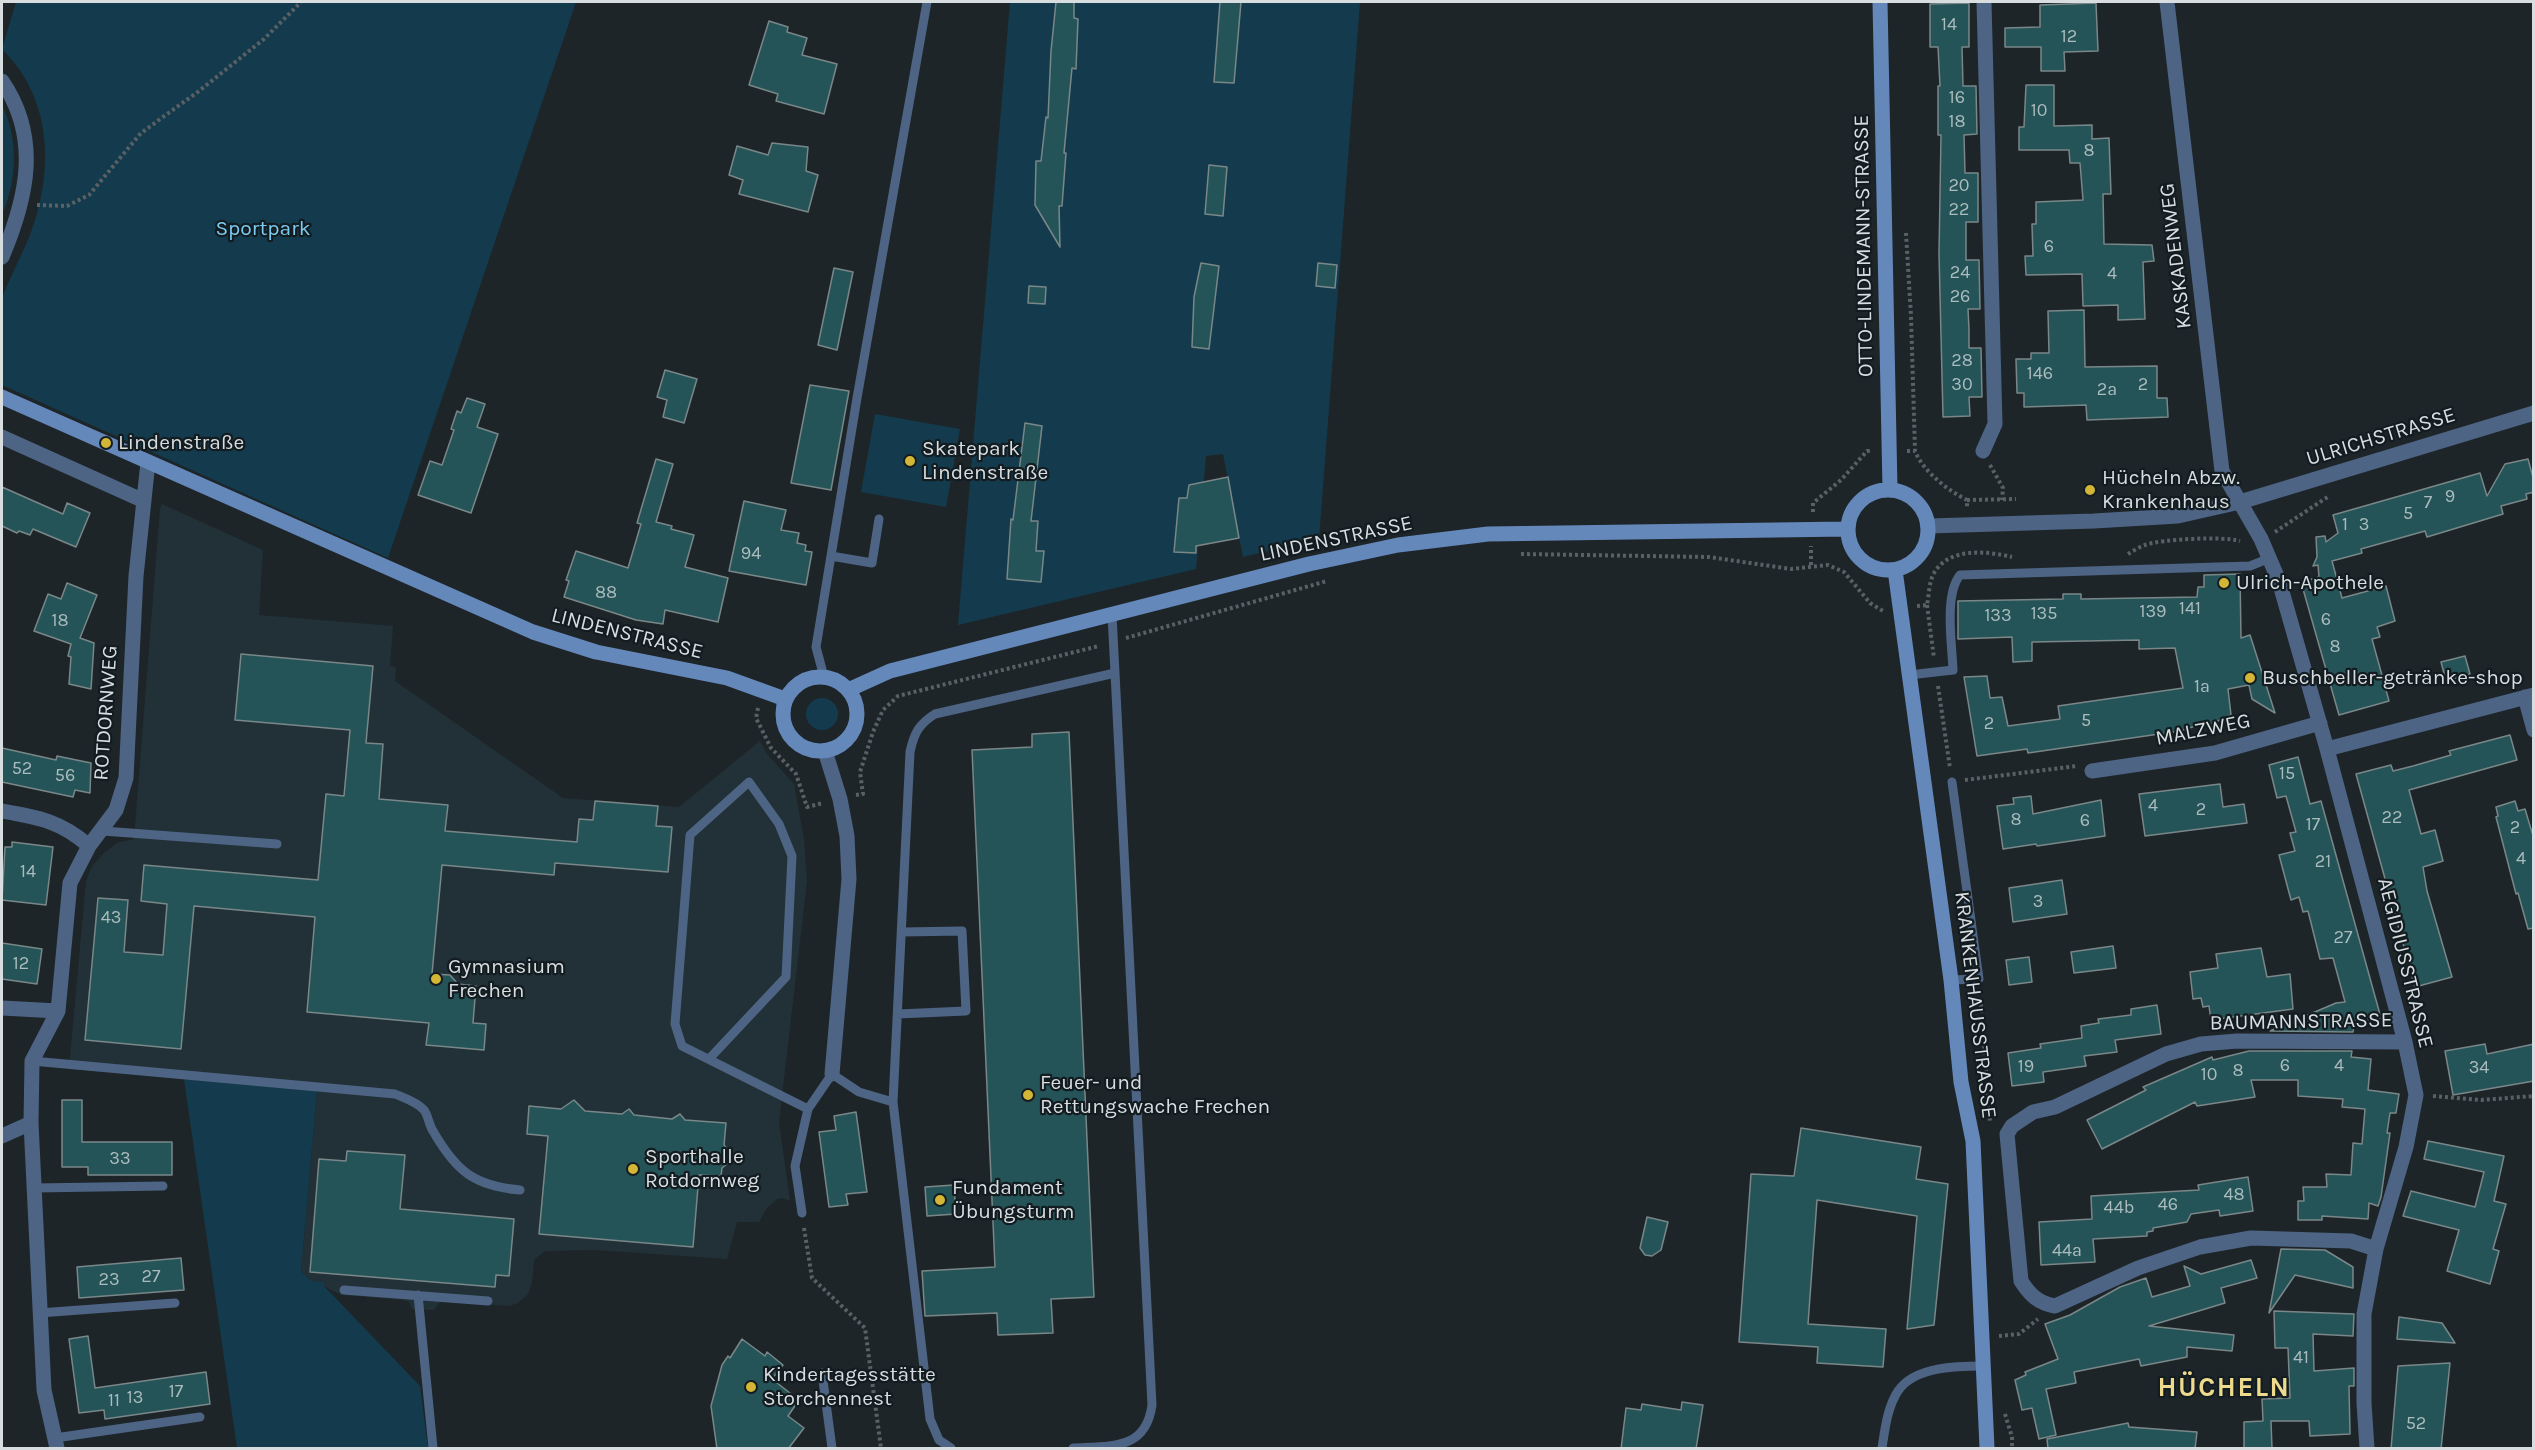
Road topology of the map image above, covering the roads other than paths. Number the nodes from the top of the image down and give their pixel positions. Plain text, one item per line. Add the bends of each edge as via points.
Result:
1 (927, 2) edge
2 (1880, 2) edge
3 (1984, 2) edge
4 (2167, 2) edge
5 (2, 81) edge
6 (2, 257) edge
7 (2, 397) edge
8 (2534, 413) edge
9 (2, 437) edge
10 (1983, 452) road end
11 (148, 462) junction
12 (1890, 489) junction
13 (144, 501) junction
14 (2240, 502) junction
15 (879, 519) dead end
16 (1929, 526) junction
17 (1847, 529) junction
18 (831, 556) junction
19 (2270, 558) junction
20 (1895, 570) junction
21 (1112, 615) junction
22 (1115, 673) junction
23 (1909, 675) junction
24 (824, 677) junction
25 (849, 690) junction
26 (2529, 696) edge
27 (785, 699) junction
28 (2320, 723) junction
29 (2534, 730) edge
30 (2327, 749) junction
31 (825, 752) junction
32 (2092, 771) road end
33 (1952, 782) road end
34 (2, 811) edge
35 (103, 831) junction
36 (277, 844) dead end
37 (89, 846) junction
38 (902, 932) junction
39 (1951, 980) junction
40 (2, 1008) edge
41 (58, 1011) junction
42 (898, 1014) junction
43 (2405, 1042) junction
44 (709, 1059) junction
45 (32, 1061) junction
46 (832, 1074) junction
47 (893, 1102) junction
48 (808, 1109) junction
49 (31, 1123) junction
50 (2, 1136) edge
51 (163, 1186) dead end
52 (34, 1188) junction
53 (520, 1190) dead end
54 (802, 1213) road end
55 (2376, 1249) junction
56 (344, 1290) dead end
57 (418, 1295) junction
58 (488, 1301) dead end
59 (175, 1303) dead end
60 (39, 1312) junction
61 (1984, 1366) junction
62 (822, 1373) dead end
63 (200, 1417) dead end
64 (56, 1443) edge
65 (433, 1449) edge
66 (832, 1449) edge
67 (951, 1449) edge
68 (1073, 1449) edge
69 (1882, 1449) edge
70 (1987, 1449) edge
71 (2367, 1449) edge

1 - 18 lane
2 - 12 street, OTTO-LINDEMANN-STRASSE
3 - 10 street via 1995,424
4 - 14 street, KASKADENWEG via 2222,471
5 - 6 street via 25,135 26,179
7 - 11 street, LINDENSTRASSE
8 - 14 street, ULRICHSTRASSE
9 - 13 street
11 - 13 street, ROTDORNWEG
11 - 27 street, LINDENSTRASSE via 534,632 596,652 727,678
12 - 16 street via 1911,496 1920,504
12 - 17 street via 1865,496 1849,517
13 - 35 street, ROTDORNWEG via 136,576 126,778 116,810
14 - 16 street via 2178,516
14 - 19 street, AEGIDIUSSTRASSE
15 - 18 lane via 872,563
16 - 20 street via 1926,546 1920,554
17 - 20 street via 1857,556 1881,570
17 - 21 street, LINDENSTRASSE via 1488,534 1398,545 1309,564
18 - 24 lane via 816,646
19 - 23 lane via 2250,566 2215,568 1960,575 1951,594 1953,670
19 - 28 street, AEGIDIUSSTRASSE
20 - 23 street, KRANKENHAUSSTRASSE
21 - 22 lane
21 - 25 street, LINDENSTRASSE via 890,671
22 - 38 lane via 935,714 922,722 913,735 910,752
22 - 68 lane via 1152,1404 1150,1422 1141,1436 1123,1446
23 - 39 street, KRANKENHAUSSTRASSE
24 - 25 street
24 - 27 street via 797,684
25 - 31 street via 857,714 853,731 841,745
26 - 29 street
26 - 30 street
27 - 31 street via 782,718 790,737 805,749
28 - 30 street, AEGIDIUSSTRASSE
28 - 32 street, MALZWEG via 2215,753
30 - 43 street, AEGIDIUSSTRASSE
31 - 46 street via 847,836 849,879
33 - 39 lane via 1979,979
34 - 37 street via 47,819 74,832
35 - 36 lane
35 - 37 street, ROTDORNWEG
37 - 41 street, ROTDORNWEG via 70,883
38 - 42 lane
38 - 42 lane via 962,931 966,1011
39 - 61 street, KRANKENHAUSSTRASSE via 1961,1082 1973,1141
40 - 41 street
41 - 45 street, ROTDORNWEG
42 - 47 lane
43 - 55 street, AEGIDIUSSTRASSE via 2416,1095 2406,1147
43 - 55 street, BAUMANNSTRASSE via 2201,1044 2166,1053 2055,1107 2033,1112 2007,1134 2020,1281 2042,1303 2055,1306 2138,1268 2200,1247 2251,1238 2351,1241
44 - 44 lane via 786,976 792,856 779,824 749,782 690,835 675,1024 682,1046
44 - 48 lane
45 - 49 street, ROTDORNWEG
45 - 53 lane via 395,1094 424,1110 445,1153 458,1168 495,1188
46 - 47 lane via 859,1092
46 - 48 lane
47 - 67 lane via 930,1419 939,1440
48 - 54 lane via 795,1166
49 - 50 street
49 - 52 street, ROTDORNWEG
51 - 52 lane
52 - 60 street, ROTDORNWEG
55 - 71 street, AEGIDIUSSTRASSE via 2364,1314
56 - 57 lane
57 - 58 lane
57 - 65 lane
59 - 60 lane
60 - 64 street, ROTDORNWEG via 44,1390
61 - 69 lane via 1952,1365 1921,1373 1899,1389 1888,1415
61 - 70 street, KRANKENHAUSSTRASSE
62 - 66 lane
63 - 64 lane

